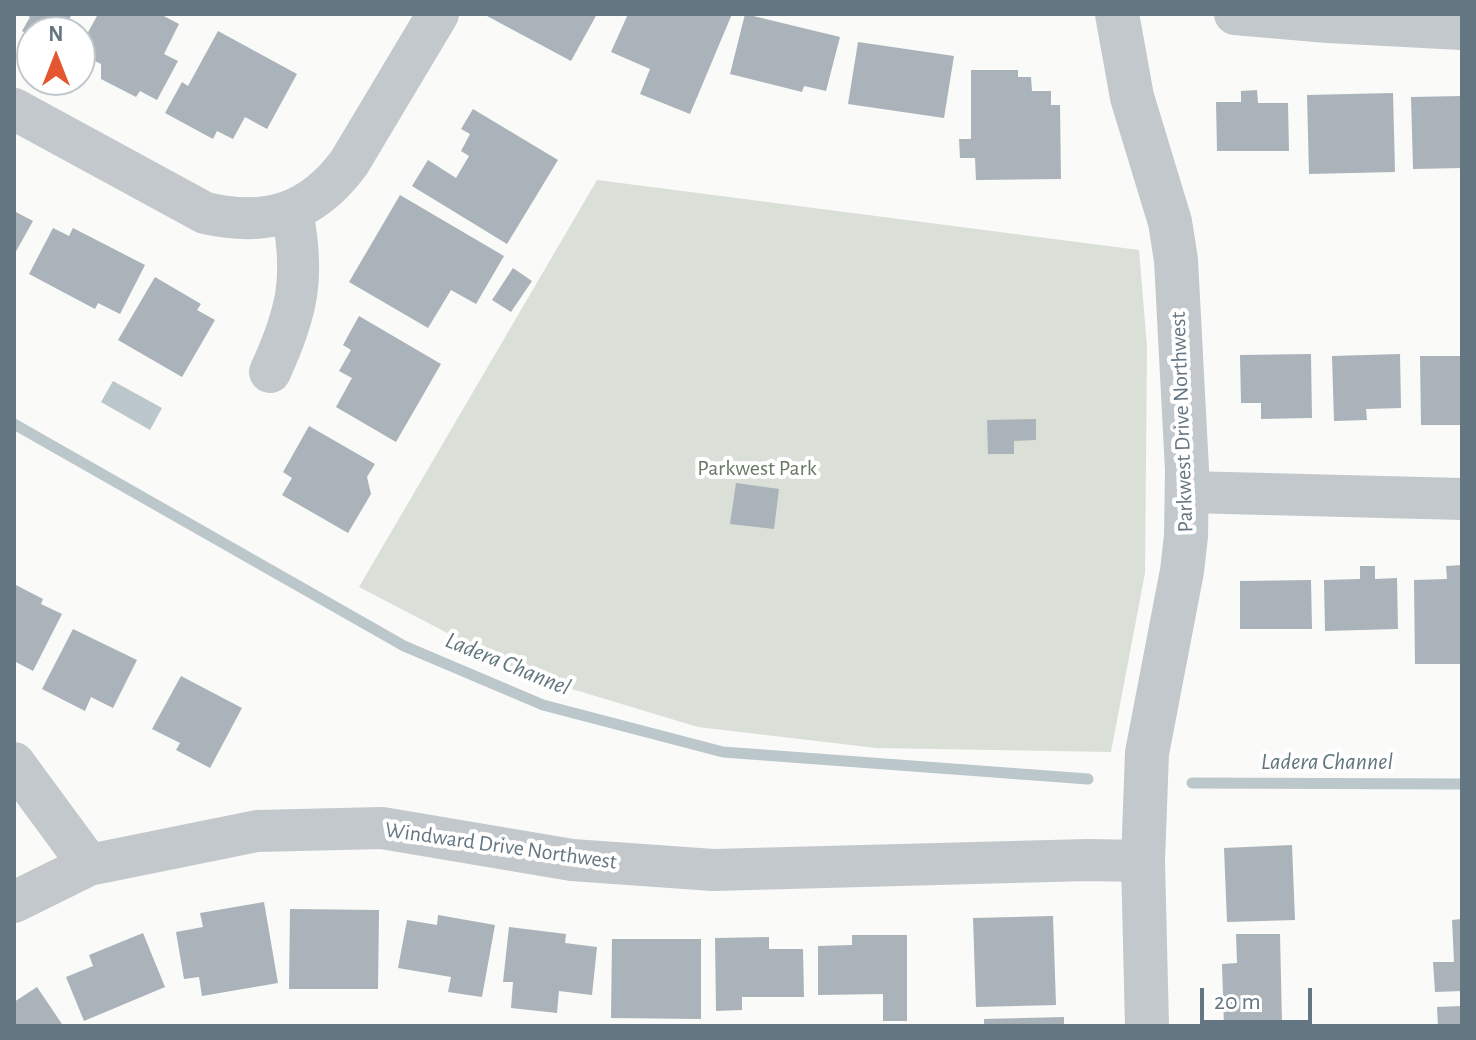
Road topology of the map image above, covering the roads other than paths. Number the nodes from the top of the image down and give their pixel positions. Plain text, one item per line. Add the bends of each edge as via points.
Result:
1 (438, 14) edge
2 (1117, 14) edge
3 (1235, 14) edge
4 (1462, 29) edge
5 (14, 109) edge
6 (286, 213) junction
7 (270, 372) dead end
8 (1188, 492) junction
9 (1462, 499) edge
10 (14, 763) edge
11 (1143, 861) junction
12 (89, 865) junction
13 (14, 902) edge
14 (1147, 1026) edge

1 - 6 street via 349,163 320,196
2 - 8 street, Parkwest Drive Northwest via 1132,97 1170,222 1176,260
3 - 4 street
5 - 6 street via 205,213 242,219
6 - 7 street via 300,248 297,295
8 - 9 street
8 - 11 street, Parkwest Drive Northwest via 1182,571 1150,729
10 - 12 street
11 - 12 street, Windward Drive Northwest via 713,870 572,860 382,828 257,831
11 - 14 street, Parkwest Drive Northwest
12 - 13 street, Windward Drive Northwest

